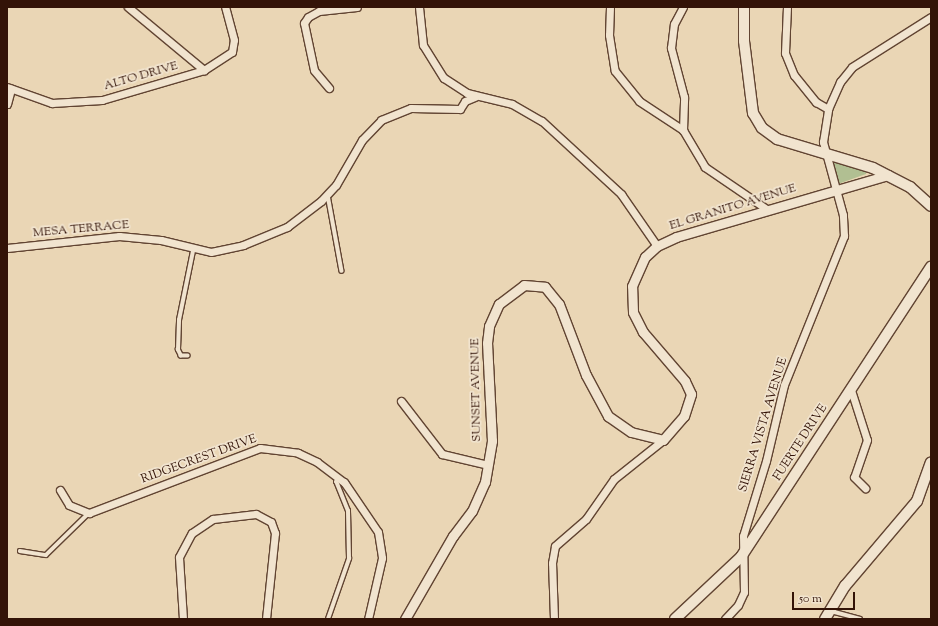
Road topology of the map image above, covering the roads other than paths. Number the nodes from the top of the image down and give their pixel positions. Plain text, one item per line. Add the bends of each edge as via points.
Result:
1 (128, 7) edge
2 (225, 7) edge
3 (357, 7) edge
4 (419, 7) edge
5 (610, 7) edge
6 (683, 7) edge
7 (744, 7) edge
8 (786, 7) edge
9 (931, 18) edge
10 (204, 70) junction
11 (9, 88) edge
12 (329, 88) dead end
13 (476, 97) junction
14 (7, 104) edge
15 (828, 109) junction
16 (683, 130) junction
17 (826, 153) junction
18 (888, 175) junction
19 (838, 190) junction
20 (328, 194) junction
21 (930, 204) edge
22 (768, 210) junction
23 (657, 246) junction
24 (7, 248) edge
25 (193, 251) junction
26 (931, 266) edge
27 (342, 271) dead end
28 (188, 356) dead end
29 (852, 390) junction
30 (401, 401) dead end
31 (663, 440) junction
32 (931, 462) edge
33 (488, 464) junction
34 (339, 477) junction
35 (865, 488) dead end
36 (60, 490) dead end
37 (89, 513) junction
38 (20, 551) dead end
39 (741, 558) junction
40 (827, 615) edge
41 (183, 619) edge
42 (266, 619) edge
43 (328, 619) edge
44 (368, 619) edge
45 (405, 619) edge
46 (554, 619) edge
47 (675, 619) edge
48 (725, 619) edge
49 (860, 619) edge

1 - 10 street
2 - 10 street, ALTO DRIVE via 234,40 232,52
3 - 12 street via 319,11 308,17 304,23 314,70
4 - 13 street via 420,36 430,60 451,84
5 - 16 street via 609,34 615,71 639,101
6 - 16 street via 674,24 671,48 684,97
7 - 17 main road via 744,41 753,113 758,123 777,139
8 - 15 street via 785,53 794,75 816,102
9 - 15 street, SIERRA VISTA AVENUE via 852,67 840,82
10 - 11 street, ALTO DRIVE via 102,100 52,103
11 - 14 street
13 - 20 street, MESA TERRACE via 466,101 460,109 411,108 381,120 362,140
13 - 23 street via 512,104 542,121 621,194
15 - 17 street, SIERRA VISTA AVENUE via 823,135
16 - 22 street via 705,167
17 - 18 main road
17 - 19 street, SIERRA VISTA AVENUE
18 - 19 street, EL GRANITO AVENUE
18 - 21 main road via 910,187
19 - 22 street, EL GRANITO AVENUE
19 - 39 street, SIERRA VISTA AVENUE via 844,222 842,243 784,385 766,461 743,536
20 - 25 street, MESA TERRACE via 287,227 222,251
20 - 27 lane
22 - 23 street, EL GRANITO AVENUE
23 - 31 street via 634,277 633,312 643,332 685,381 691,394 684,416
24 - 25 street, MESA TERRACE via 119,236 161,240
25 - 28 lane via 179,320 178,350 181,356
26 - 29 main road, FUERTE DRIVE
29 - 35 street via 867,440 854,477
29 - 39 main road, FUERTE DRIVE
30 - 33 street via 442,454
31 - 33 street, SUNSET AVENUE via 631,432 608,416 589,382 556,299 545,287 524,285 499,304 489,326 492,409
31 - 46 street via 614,479 586,519 556,546 552,563
32 - 40 main road via 917,502 849,581
33 - 45 street, SUNSET AVENUE via 482,490 472,511 431,571
34 - 37 street, RIDGECREST DRIVE via 298,453 260,448
34 - 43 lane via 336,482 348,511 349,559
34 - 44 street, RIDGECREST DRIVE via 366,510 382,544 382,558
36 - 37 street via 69,505
37 - 38 lane via 46,555
39 - 47 main road, FUERTE DRIVE
39 - 48 street, SIERRA VISTA AVENUE via 746,578 744,592 738,605
40 - 49 lane
41 - 42 street via 179,557 192,533 213,519 256,514 271,522 275,533

